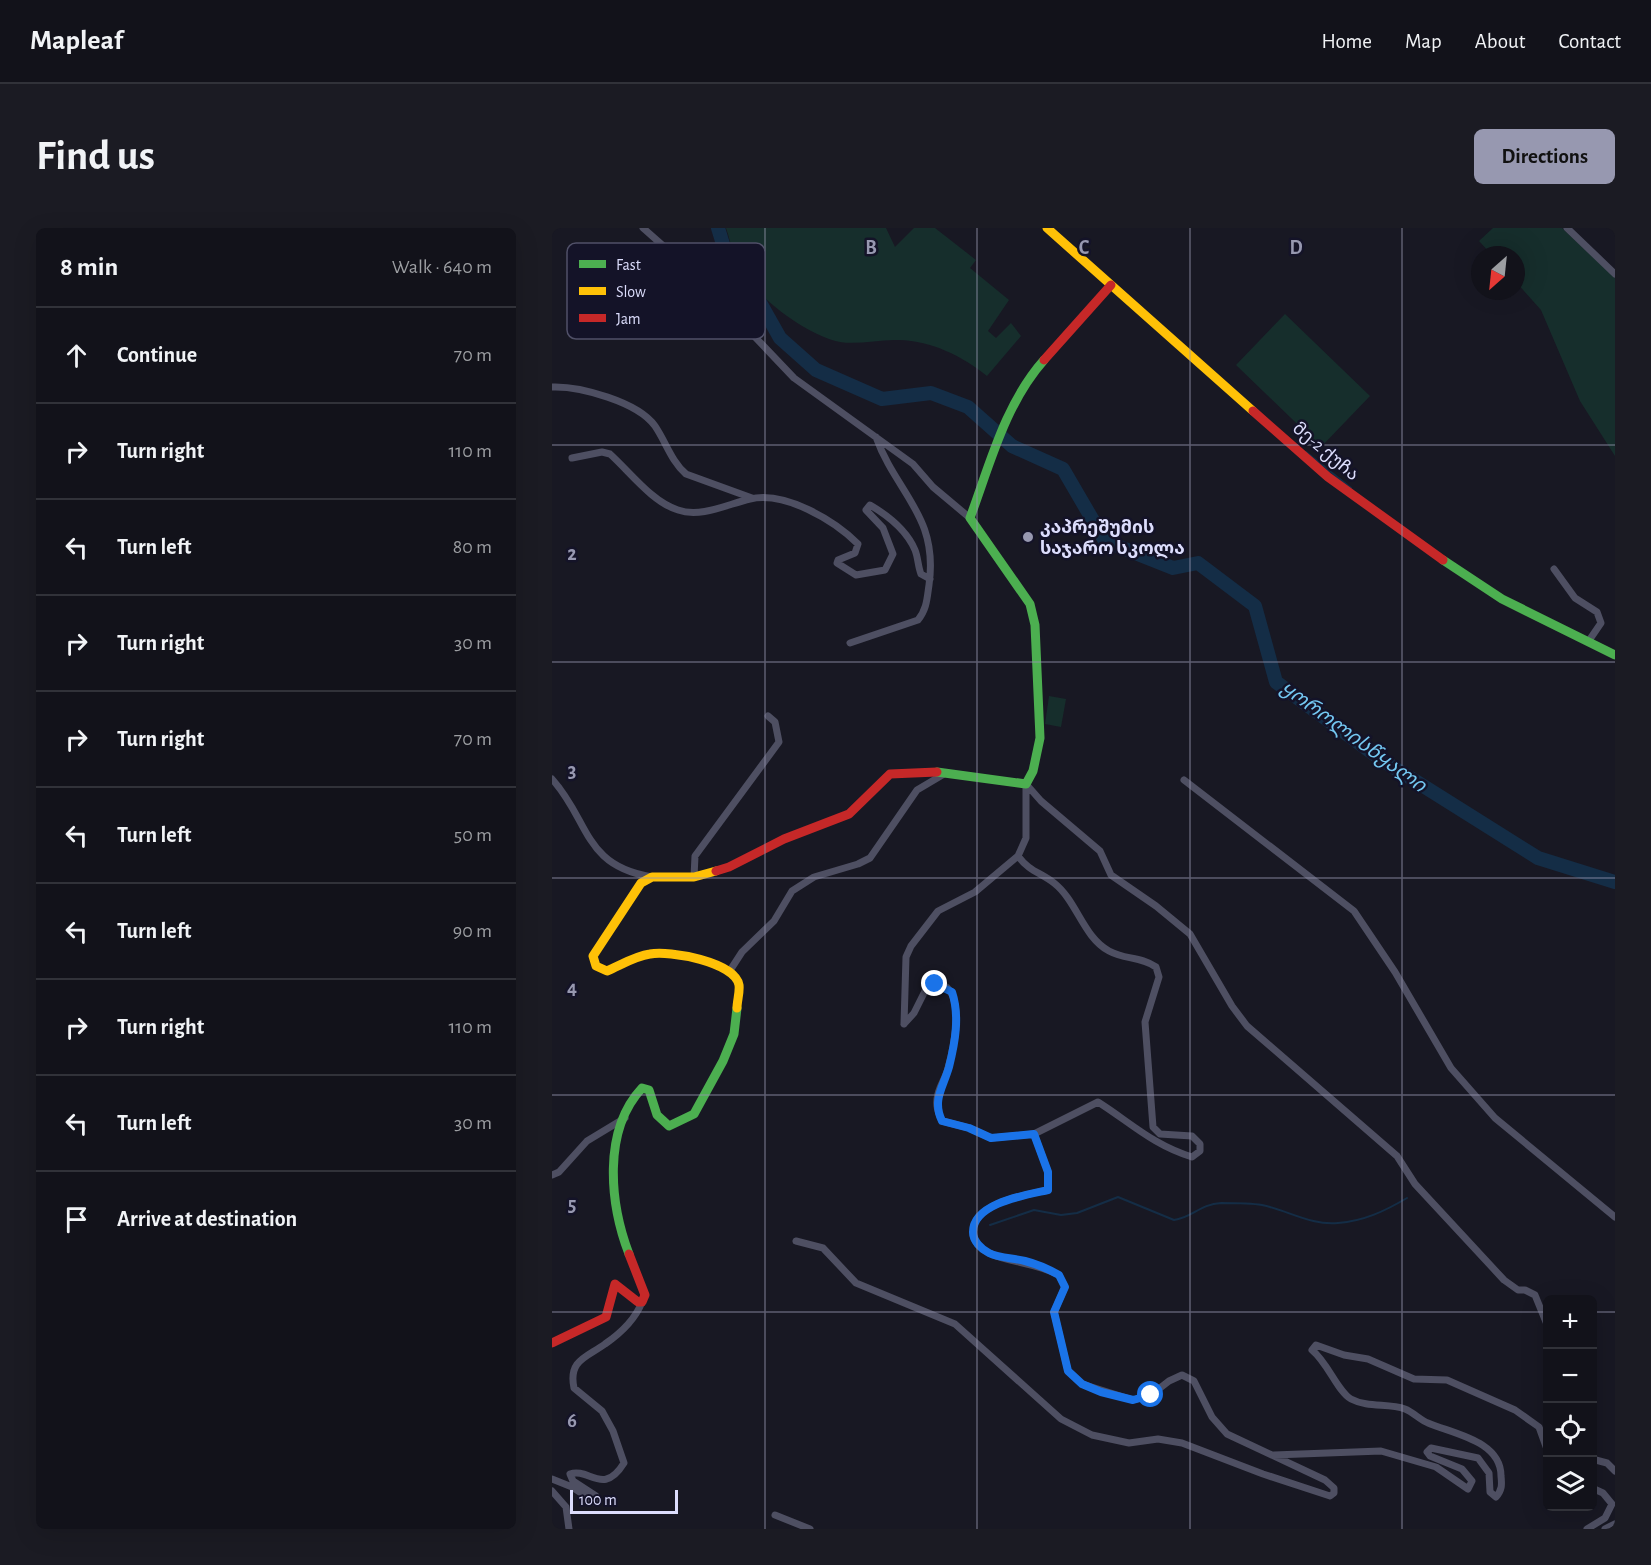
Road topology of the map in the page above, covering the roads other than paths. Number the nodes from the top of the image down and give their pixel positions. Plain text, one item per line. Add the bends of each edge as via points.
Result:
1 (643, 228) edge
2 (1047, 228) edge
3 (1567, 228) edge
4 (660, 243) edge
5 (1615, 274) edge
6 (1111, 285) junction
7 (757, 339) edge
8 (552, 387) edge
9 (876, 436) junction
10 (572, 458) dead end
11 (752, 498) junction
12 (970, 518) junction
13 (1554, 568) dead end
14 (930, 579) junction
15 (1588, 642) junction
16 (850, 643) dead end
17 (1615, 656) edge
18 (768, 716) dead end
19 (949, 772) junction
20 (552, 778) edge
21 (1184, 780) dead end
22 (1026, 784) junction
23 (1018, 856) junction
24 (652, 877) junction
25 (694, 877) junction
26 (729, 972) junction
27 (625, 1118) junction
28 (1034, 1134) junction
29 (552, 1175) edge
30 (1615, 1217) edge
31 (796, 1241) dead end
32 (642, 1302) junction
33 (1543, 1315) edge
34 (552, 1343) edge
35 (1543, 1440) edge
36 (1273, 1455) junction
37 (1597, 1460) edge
38 (1615, 1472) edge
39 (552, 1479) edge
40 (1597, 1490) edge
41 (552, 1491) edge
42 (775, 1515) dead end
43 (1615, 1524) edge
44 (569, 1529) edge
45 (810, 1529) edge
46 (1587, 1529) edge
47 (1605, 1529) edge

1 - 4 street
2 - 6 street, მე-2 ქუჩა
3 - 5 street
6 - 12 street via 1028,378 1012,405
6 - 15 street, მე-2 ქუჩა via 1328,477 1502,599
7 - 9 street via 794,378
8 - 11 street via 567,386 596,393 640,412 654,424 677,467 686,474
9 - 12 street via 913,464
9 - 14 street via 884,458 919,511
10 - 11 street via 610,454 664,504 678,511 710,510
11 - 14 street via 809,509 844,531 858,547 837,563 856,575 885,570 893,554 883,528 867,514 870,505 903,533 916,550 921,574
12 - 22 street via 1030,604 1035,625 1040,738
13 - 15 street via 1575,598 1597,612 1601,623
14 - 16 street via 925,611 918,620
15 - 17 street, მე-2 ქუჩა
18 - 25 street via 775,722 779,742 695,856
19 - 22 street
19 - 25 street via 890,774 849,814 784,839 729,867
19 - 26 street via 917,790 870,858 814,877 792,891 774,921 742,952
20 - 24 street via 562,789 593,848 627,870
21 - 30 street via 1354,911 1451,1068 1494,1118
22 - 23 street via 1026,838
22 - 33 street via 1100,851 1111,875 1190,934 1247,1026 1396,1156 1415,1184 1504,1280 1535,1295
23 - 28 street via 975,892 938,911 911,946 906,957 904,1024 928,985 943,985 952,992 956,1004 955,1041 936,1110 942,1121 991,1138
23 - 28 street via 1028,869 1054,883 1107,951 1145,959 1156,967 1159,977 1145,1022 1153,1127 1160,1134 1192,1136 1200,1144 1200,1151 1192,1157 1174,1151 1130,1127 1098,1102
24 - 25 street
24 - 26 street via 641,883 601,942 593,956 596,966 607,971 658,952 705,962
26 - 27 street via 739,984 734,1034 694,1114 669,1126 665,1124 654,1112 652,1095 645,1088 632,1099
27 - 29 street via 587,1141
27 - 32 street via 614,1155 612,1188 621,1233 644,1291
28 - 36 street via 1048,1172 1048,1190 1012,1198 980,1213 973,1236 988,1252 1059,1275 1065,1287 1054,1312 1068,1371 1082,1384 1133,1400 1151,1395 1182,1375 1194,1381 1212,1417 1227,1434
31 - 36 street via 823,1248 856,1283 955,1324 1060,1419 1092,1435 1129,1443 1158,1439 1182,1443 1272,1478 1330,1496 1334,1493 1325,1480
32 - 34 street via 615,1284 606,1317
32 - 39 street via 620,1333 580,1358 573,1370 574,1388 602,1411 624,1463 614,1475 604,1479 570,1474 573,1481 596,1496 595,1502
35 - 36 street via 1536,1424 1515,1410 1447,1380 1414,1379 1368,1359 1316,1345 1312,1350 1324,1360 1348,1398 1404,1409 1492,1451 1502,1471 1502,1490 1496,1497 1490,1492 1489,1473 1478,1458 1431,1448 1427,1452 1430,1456 1466,1472 1472,1481 1468,1489 1436,1467 1381,1451
37 - 38 street via 1607,1463
40 - 46 street via 1612,1504 1605,1518
41 - 44 street via 566,1507
42 - 45 street
43 - 47 street

